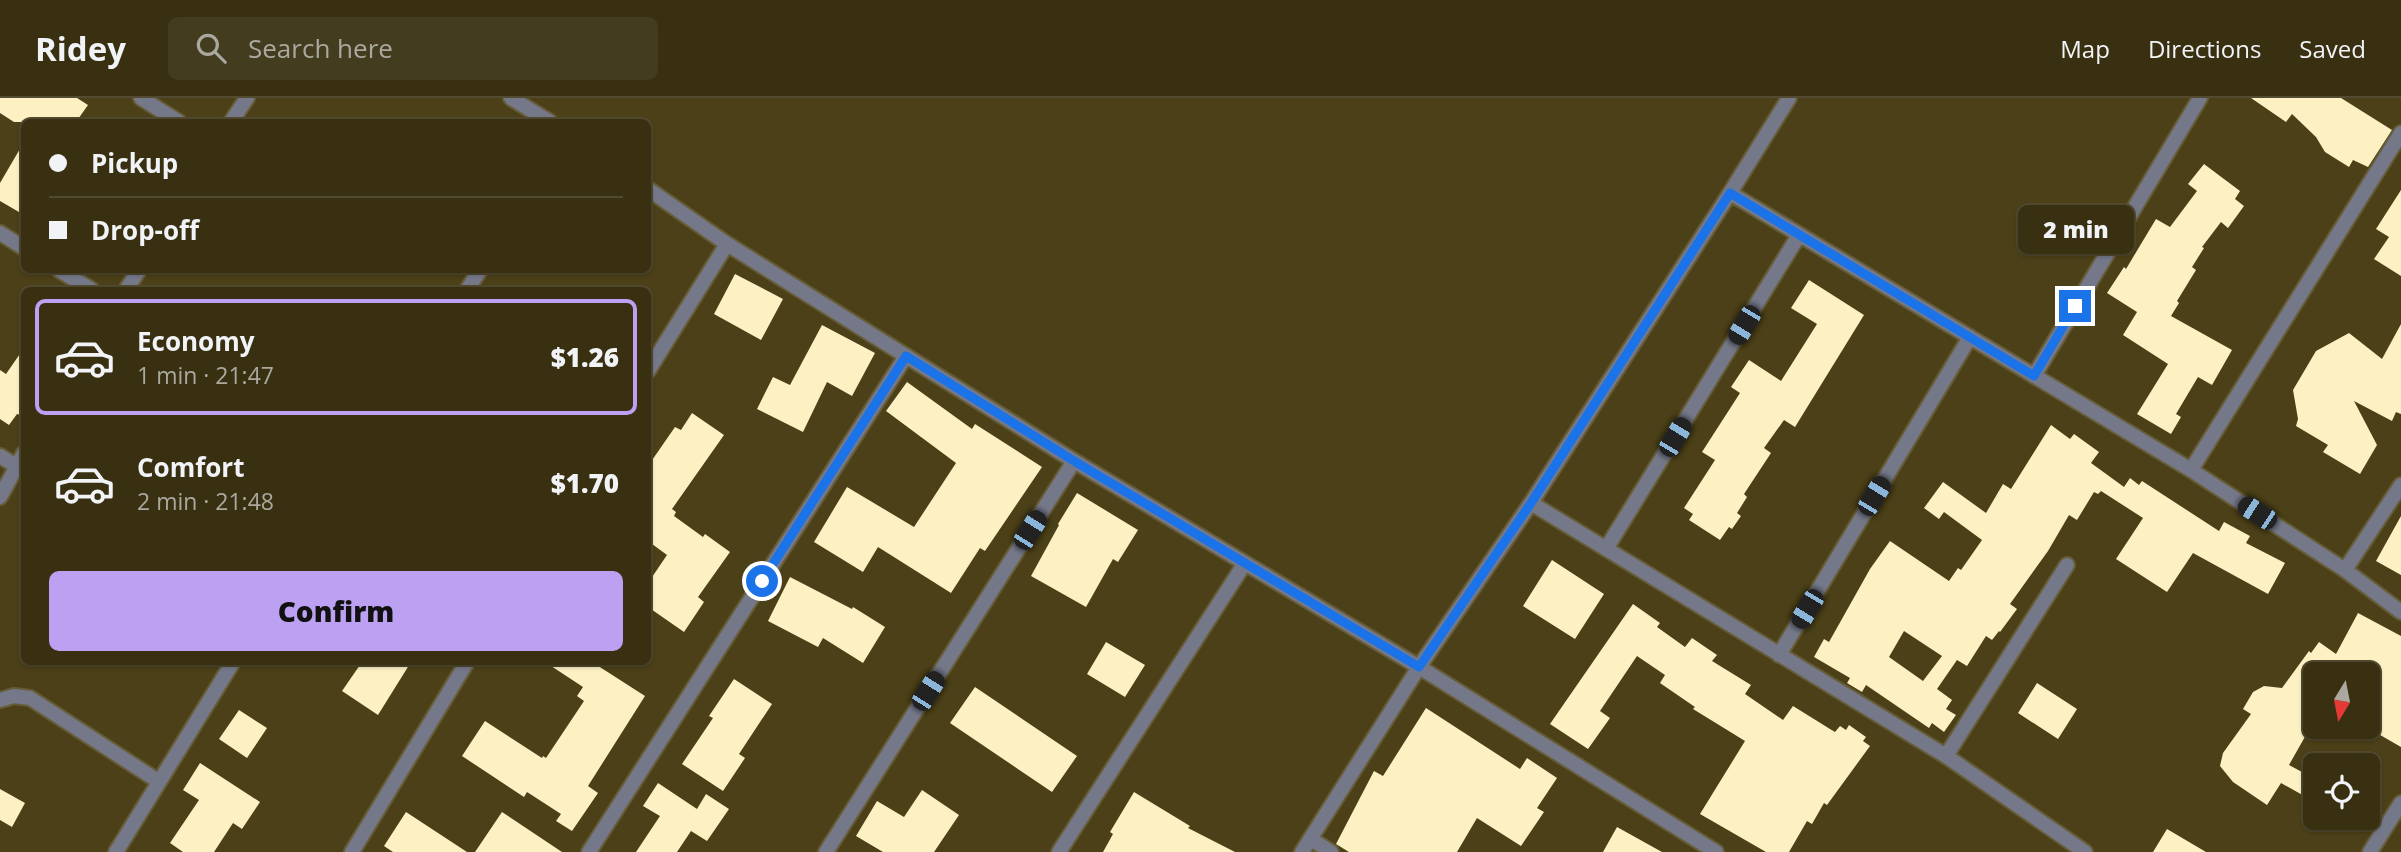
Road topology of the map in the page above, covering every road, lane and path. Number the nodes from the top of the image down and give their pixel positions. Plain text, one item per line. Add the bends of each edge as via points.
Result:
1 (141, 98) edge
2 (247, 98) edge
3 (511, 98) edge
4 (1789, 98) edge
5 (2200, 98) edge
6 (534, 104) edge
7 (174, 119) edge
8 (233, 119) edge
9 (547, 119) edge
10 (2401, 133) edge
11 (651, 191) edge
12 (1730, 193) junction
13 (0, 233) edge
14 (1799, 235) junction
15 (727, 244) junction
16 (21, 246) edge
17 (64, 273) edge
18 (87, 287) edge
19 (1970, 337) junction
20 (906, 356) junction
21 (651, 366) edge
22 (2034, 376) junction
23 (0, 456) edge
24 (20, 459) edge
25 (1074, 461) junction
26 (2191, 470) junction
27 (2401, 485) edge
28 (0, 497) edge
29 (1531, 503) junction
30 (1606, 549) junction
31 (1245, 563) junction
32 (2067, 565) dead end
33 (2345, 570) junction
34 (2401, 612) edge
35 (1779, 655) junction
36 (231, 665) edge
37 (465, 665) edge
38 (1419, 667) junction
39 (0, 700) edge
40 (1945, 756) junction
41 (158, 781) junction
42 (2401, 803) edge
43 (1306, 846) edge
44 (116, 852) edge
45 (352, 852) edge
46 (589, 852) edge
47 (826, 852) edge
48 (1059, 852) edge
49 (1331, 852) edge
50 (1716, 852) edge
51 (2085, 852) edge
52 (2370, 852) edge

1 - 7 street
2 - 8 street
3 - 6 street
4 - 12 street
5 - 22 street
6 - 9 street
10 - 26 street
11 - 15 street
12 - 14 street
12 - 29 street
13 - 16 street
14 - 19 street
14 - 30 street
15 - 20 street
15 - 21 street
17 - 18 street
19 - 22 street
19 - 35 street
20 - 25 street
20 - 46 street
22 - 26 street
23 - 24 street
24 - 28 street
25 - 31 street
25 - 47 street
26 - 33 street
27 - 33 street
29 - 30 street
29 - 38 street
30 - 35 street
31 - 38 street
31 - 48 street
32 - 40 street
33 - 34 street
35 - 40 street
36 - 41 street
37 - 45 street
38 - 43 street
38 - 50 street
39 - 41 street via 30,698
40 - 51 street
41 - 44 street
42 - 52 street
43 - 49 street

